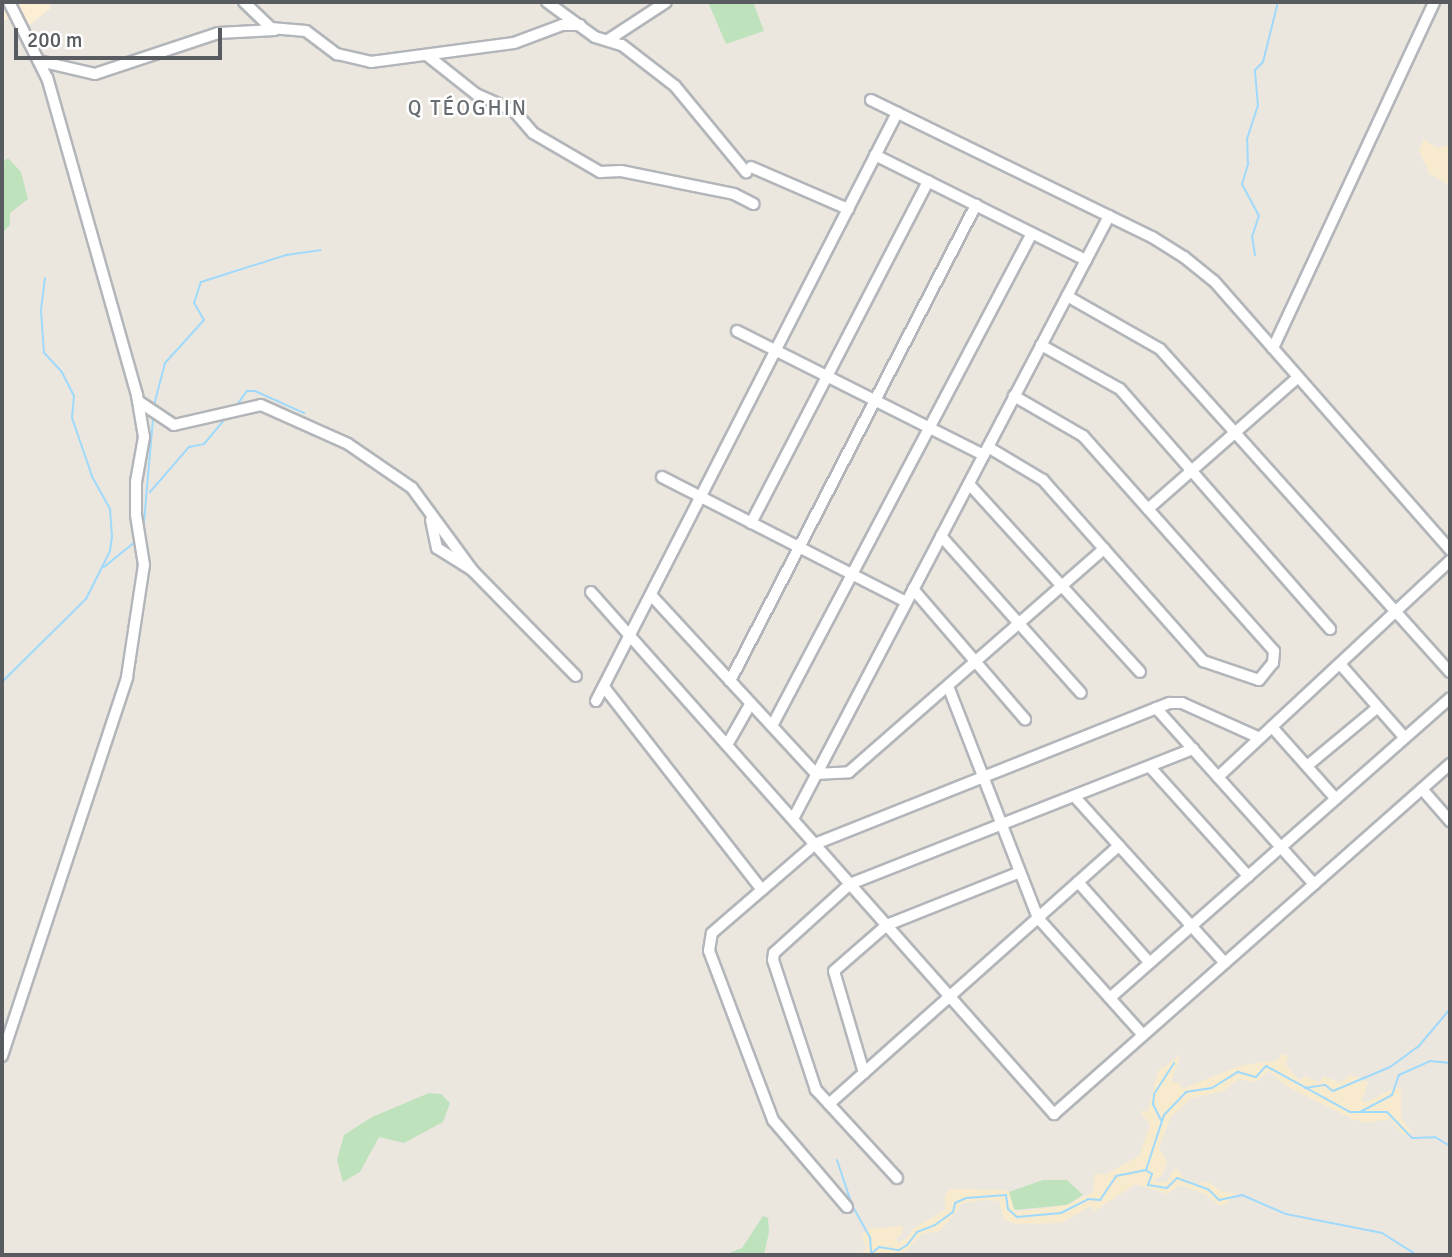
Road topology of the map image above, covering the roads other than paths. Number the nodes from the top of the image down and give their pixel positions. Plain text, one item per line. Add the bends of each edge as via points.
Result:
1 (9, 2) edge
2 (244, 2) edge
3 (547, 2) edge
4 (666, 2) edge
5 (1434, 2) edge
6 (580, 25) junction
7 (278, 30) junction
8 (605, 41) junction
9 (428, 56) junction
10 (39, 61) junction
11 (871, 100) dead end
12 (897, 113) junction
13 (875, 155) junction
14 (928, 181) junction
15 (754, 204) dead end
16 (976, 205) junction
17 (848, 209) junction
18 (1109, 216) junction
19 (1032, 233) junction
20 (1086, 260) junction
21 (1067, 296) junction
22 (737, 331) dead end
23 (1041, 345) junction
24 (1273, 348) junction
25 (776, 351) junction
26 (827, 376) junction
27 (1298, 377) junction
28 (1014, 396) junction
29 (875, 400) junction
30 (138, 401) junction
31 (929, 428) junction
32 (1235, 432) junction
33 (986, 451) junction
34 (1192, 470) junction
35 (662, 477) dead end
36 (969, 484) junction
37 (701, 497) junction
38 (1148, 509) junction
39 (751, 523) junction
40 (942, 536) junction
41 (799, 547) junction
42 (1104, 549) junction
43 (1450, 550) edge
44 (1450, 561) edge
45 (852, 574) junction
46 (1062, 586) junction
47 (913, 589) junction
48 (591, 592) dead end
49 (650, 595) junction
50 (906, 602) junction
51 (1396, 612) junction
52 (1019, 623) junction
53 (1330, 629) dead end
54 (630, 636) junction
55 (976, 662) junction
56 (1340, 664) junction
57 (1140, 672) dead end
58 (1450, 672) edge
59 (576, 676) dead end
60 (730, 681) junction
61 (948, 686) junction
62 (604, 687) junction
63 (1081, 693) dead end
64 (1450, 698) edge
65 (596, 701) dead end
66 (751, 703) junction
67 (1377, 707) junction
68 (1156, 708) junction
69 (1025, 719) dead end
70 (772, 726) junction
71 (1272, 727) junction
72 (1260, 738) junction
73 (1405, 738) junction
74 (727, 745) junction
75 (1193, 750) junction
76 (1450, 764) edge
77 (1150, 766) junction
78 (1307, 766) junction
79 (816, 774) junction
80 (983, 777) junction
81 (1218, 777) junction
82 (1422, 789) junction
83 (1074, 796) junction
84 (1336, 799) junction
85 (793, 819) junction
86 (1450, 821) edge
87 (1002, 825) junction
88 (815, 844) junction
89 (1119, 846) junction
90 (1281, 847) junction
91 (1020, 872) junction
92 (1248, 876) junction
93 (1078, 882) junction
94 (850, 884) junction
95 (1314, 884) junction
96 (762, 890) junction
97 (1038, 918) junction
98 (887, 925) junction
99 (1192, 926) junction
100 (1150, 963) junction
101 (1225, 963) junction
102 (950, 996) junction
103 (1110, 998) junction
104 (1143, 1035) junction
105 (2, 1056) edge
106 (864, 1073) junction
107 (829, 1104) junction
108 (897, 1178) dead end
109 (848, 1207) dead end

1 - 10 street
2 - 7 street
3 - 6 street
4 - 8 street via 618,37
5 - 24 street
6 - 8 street
6 - 9 street via 562,24 514,43
7 - 9 street via 306,31 349,59 371,62
7 - 10 street via 218,33 95,74
8 - 17 street via 622,45 675,86 749,169
9 - 15 street via 476,94 514,111 533,133 600,172 675,181 734,194
10 - 30 street
11 - 12 street
12 - 13 street
12 - 18 street
13 - 14 street
13 - 17 street
14 - 16 street
14 - 26 street
16 - 19 street
16 - 29 street
17 - 25 street
18 - 20 street
18 - 24 street via 1184,257 1214,281
19 - 20 street
19 - 31 street
20 - 21 street
21 - 23 street
21 - 32 street via 1160,349
22 - 25 street
23 - 28 street
23 - 34 street via 1120,388
24 - 27 street
25 - 26 street
25 - 37 street
26 - 29 street
26 - 39 street
27 - 32 street
27 - 43 street
28 - 33 street
28 - 38 street via 1083,436
29 - 31 street
29 - 41 street
30 - 59 street via 174,425 246,406 280,412 348,444 412,488 430,517 437,548 473,571
30 - 105 street via 144,437 136,515 144,565 127,677
31 - 33 street
31 - 45 street
32 - 34 street
32 - 51 street
33 - 36 street
33 - 42 street via 1043,480
34 - 38 street
34 - 53 street
35 - 37 street
36 - 40 street
36 - 46 street
37 - 39 street
37 - 49 street
38 - 42 street via 1275,651 1273,663 1259,680 1203,661
39 - 41 street
40 - 47 street
40 - 52 street
41 - 45 street
41 - 60 street
42 - 46 street
44 - 51 street
45 - 50 street
45 - 70 street
46 - 52 street
46 - 57 street
47 - 50 street
47 - 55 street
48 - 54 street
49 - 54 street
49 - 60 street
50 - 79 street
51 - 56 street
51 - 58 street
52 - 55 street
52 - 63 street
54 - 62 street
54 - 74 street
55 - 61 street
55 - 69 street
56 - 67 street
56 - 71 street
60 - 66 street
61 - 79 street via 849,772
61 - 80 street
62 - 65 street
62 - 96 street
64 - 73 street
66 - 70 street
66 - 74 street
67 - 73 street
67 - 78 street
68 - 72 street via 1182,703
68 - 75 street
68 - 80 street
70 - 79 street
71 - 72 street
71 - 78 street
72 - 81 street
73 - 84 street
74 - 85 street
75 - 77 street
75 - 81 street
76 - 82 street
77 - 83 street
77 - 92 street
78 - 84 street
79 - 85 street
80 - 87 street
80 - 88 street
81 - 90 street
82 - 86 street
82 - 95 street
83 - 87 street
83 - 89 street
84 - 90 street
85 - 88 street
87 - 91 street
87 - 94 street
88 - 94 street
88 - 96 street
89 - 93 street
89 - 99 street
90 - 92 street
90 - 95 street
91 - 97 street
91 - 98 street
92 - 99 street
93 - 97 street
93 - 100 street
94 - 98 street
94 - 107 street via 775,953 773,960 816,1090
95 - 101 street
96 - 109 street via 712,933 709,951 773,1120
97 - 102 street
97 - 103 street
98 - 102 street
98 - 106 street via 834,971
99 - 100 street
99 - 101 street
100 - 103 street
101 - 104 street
102 - 104 street via 1054,1114
102 - 106 street
103 - 104 street
106 - 107 street
107 - 108 street

